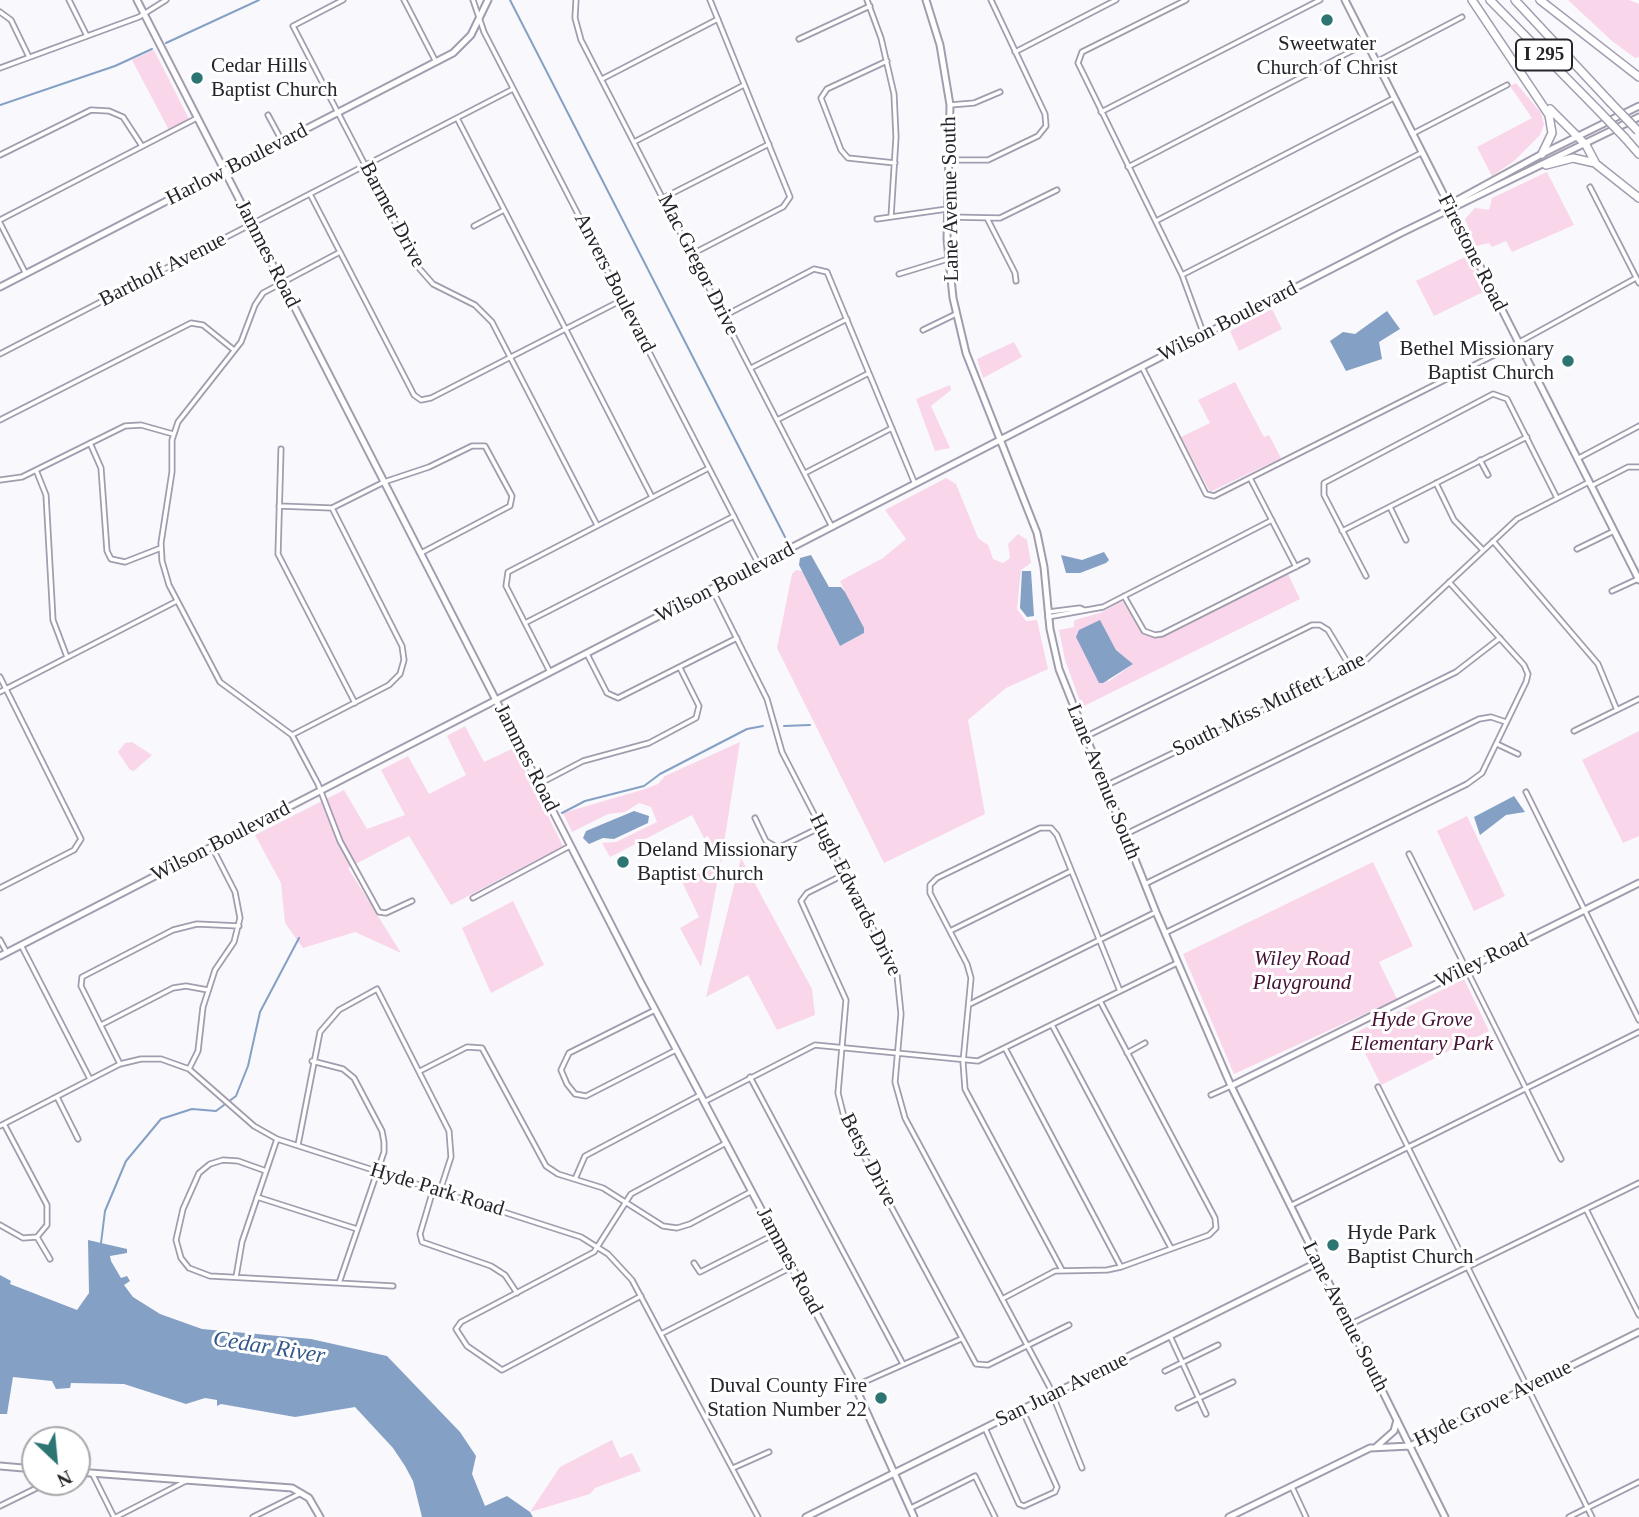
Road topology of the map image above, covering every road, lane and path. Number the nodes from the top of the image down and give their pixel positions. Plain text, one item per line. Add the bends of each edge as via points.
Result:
1 (69, 0) edge
2 (136, 0) edge
3 (166, 0) edge
4 (343, 0) edge
5 (404, 0) edge
6 (473, 0) edge
7 (488, 0) edge
8 (576, 0) edge
9 (710, 0) edge
10 (867, 0) edge
11 (926, 0) edge
12 (991, 0) edge
13 (1116, 0) edge
14 (1186, 0) edge
15 (1320, 0) edge
16 (1345, 0) edge
17 (1472, 0) edge
18 (1490, 0) edge
19 (1515, 0) edge
20 (1540, 0) edge
21 (870, 6) junction
22 (0, 12) edge
23 (143, 13) junction
24 (1462, 17) dead end
25 (480, 19) junction
26 (718, 19) junction
27 (86, 36) junction
28 (799, 39) dead end
29 (1367, 43) junction
30 (1016, 52) junction
31 (29, 57) junction
32 (887, 61) junction
33 (436, 62) junction
34 (1376, 62) junction
35 (0, 68) edge
36 (1639, 77) edge
37 (602, 79) junction
38 (745, 85) junction
39 (1507, 85) dead end
40 (513, 89) junction
41 (1000, 92) dead end
42 (1394, 98) junction
43 (1542, 101) junction
44 (950, 105) junction
45 (1639, 106) edge
46 (338, 112) junction
47 (1101, 112) junction
48 (268, 115) dead end
49 (1639, 117) edge
50 (197, 118) junction
51 (457, 118) junction
52 (1638, 131) edge
53 (1412, 134) junction
54 (1577, 136) junction
55 (282, 141) junction
56 (634, 142) junction
57 (769, 144) junction
58 (1586, 145) junction
59 (142, 147) junction
60 (1421, 153) junction
61 (1542, 154) junction
62 (1639, 154) edge
63 (0, 155) edge
64 (950, 160) junction
65 (895, 163) junction
66 (1596, 164) junction
67 (1546, 165) junction
68 (366, 166) junction
69 (1128, 167) junction
70 (224, 171) junction
71 (1590, 187) dead end
72 (1057, 190) dead end
73 (310, 194) junction
74 (663, 198) junction
75 (1639, 198) edge
76 (947, 209) junction
77 (1449, 209) junction
78 (504, 210) junction
79 (891, 217) junction
80 (947, 217) junction
81 (877, 219) dead end
82 (988, 219) junction
83 (1156, 221) junction
84 (0, 222) edge
85 (251, 225) junction
86 (474, 226) dead end
87 (340, 252) junction
88 (692, 254) junction
89 (948, 259) junction
90 (26, 274) junction
91 (899, 274) dead end
92 (1182, 275) junction
93 (1636, 278) junction
94 (281, 282) junction
95 (1016, 282) dead end
96 (1639, 283) edge
97 (0, 287) edge
98 (622, 300) junction
99 (956, 314) junction
100 (724, 316) junction
101 (847, 319) junction
102 (566, 329) junction
103 (923, 330) dead end
104 (1204, 335) junction
105 (1517, 343) junction
106 (234, 350) junction
107 (0, 354) edge
108 (511, 357) junction
109 (1142, 367) junction
110 (751, 368) junction
111 (869, 373) junction
112 (0, 420) edge
113 (777, 421) junction
114 (1639, 426) edge
115 (892, 428) junction
116 (174, 434) junction
117 (1527, 437) junction
118 (1002, 439) junction
119 (90, 442) junction
120 (281, 449) dead end
121 (1577, 459) junction
122 (1480, 460) junction
123 (1638, 466) edge
124 (709, 468) junction
125 (36, 470) junction
126 (805, 473) junction
127 (1488, 475) dead end
128 (1250, 478) junction
129 (0, 480) edge
130 (384, 482) junction
131 (1436, 483) junction
132 (915, 484) junction
133 (1590, 484) junction
134 (652, 497) junction
135 (1557, 498) junction
136 (279, 506) junction
137 (1390, 506) junction
138 (332, 508) junction
139 (734, 516) junction
140 (1272, 520) junction
141 (597, 525) junction
142 (832, 527) junction
143 (1342, 531) junction
144 (1614, 531) junction
145 (1406, 540) dead end
146 (1493, 541) junction
147 (161, 548) junction
148 (1577, 549) dead end
149 (1483, 550) junction
150 (421, 553) junction
151 (1307, 561) dead end
152 (759, 565) junction
153 (1296, 567) junction
154 (1366, 576) dead end
155 (1639, 579) edge
156 (1449, 582) junction
157 (712, 589) junction
158 (1612, 591) dead end
159 (1125, 596) junction
160 (177, 601) junction
161 (1048, 615) junction
162 (525, 623) junction
163 (737, 638) junction
164 (1500, 638) junction
165 (587, 654) junction
166 (67, 657) junction
167 (1349, 666) junction
168 (680, 668) junction
169 (550, 672) junction
170 (0, 677) edge
171 (3, 690) edge
172 (1639, 699) edge
173 (496, 700) junction
174 (355, 703) junction
175 (1617, 710) junction
176 (1507, 722) junction
177 (1574, 731) dead end
178 (292, 735) junction
179 (1085, 737) junction
180 (1497, 744) junction
181 (1518, 754) dead end
182 (539, 784) junction
183 (1105, 786) junction
184 (320, 791) junction
185 (1526, 792) dead end
186 (755, 818) dead end
187 (821, 827) junction
188 (1124, 835) junction
189 (571, 846) junction
190 (212, 847) junction
191 (1409, 854) dead end
192 (1071, 871) junction
193 (845, 874) junction
194 (1639, 883) edge
195 (1145, 884) junction
196 (0, 888) edge
197 (473, 898) dead end
198 (412, 901) dead end
199 (1584, 910) junction
200 (1156, 912) junction
201 (239, 926) junction
202 (950, 931) junction
203 (1165, 933) junction
204 (0, 940) edge
205 (1099, 940) junction
206 (21, 945) junction
207 (7, 953) junction
208 (0, 956) edge
209 (1177, 963) junction
210 (1466, 969) junction
211 (208, 990) junction
212 (1120, 991) junction
213 (1100, 1001) junction
214 (970, 1004) junction
215 (654, 1010) junction
216 (1639, 1020) edge
217 (101, 1025) junction
218 (1052, 1025) junction
219 (1639, 1032) edge
220 (1145, 1044) dead end
221 (843, 1047) junction
222 (1005, 1048) junction
223 (676, 1050) junction
224 (897, 1054) junction
225 (1127, 1054) junction
226 (312, 1061) junction
227 (963, 1062) junction
228 (120, 1064) junction
229 (189, 1069) junction
230 (420, 1072) junction
231 (750, 1077) junction
232 (90, 1079) junction
233 (1231, 1086) junction
234 (1378, 1087) dead end
235 (1525, 1088) junction
236 (700, 1095) junction
237 (1211, 1095) dead end
238 (56, 1096) junction
239 (704, 1102) junction
240 (2, 1125) edge
241 (78, 1139) dead end
242 (277, 1139) junction
243 (726, 1143) junction
244 (298, 1146) junction
245 (1408, 1147) junction
246 (1561, 1159) dead end
247 (266, 1171) junction
248 (377, 1172) junction
249 (575, 1179) junction
250 (1639, 1183) edge
251 (434, 1189) junction
252 (440, 1191) junction
253 (752, 1191) junction
254 (257, 1197) junction
255 (626, 1202) junction
256 (1290, 1206) junction
257 (1586, 1209) junction
258 (0, 1225) edge
259 (357, 1229) junction
260 (775, 1234) junction
261 (37, 1237) junction
262 (598, 1246) junction
263 (1171, 1248) junction
264 (50, 1259) dead end
265 (694, 1262) dead end
266 (1318, 1262) junction
267 (1121, 1266) junction
268 (792, 1267) junction
269 (1468, 1268) junction
270 (1062, 1270) junction
271 (236, 1277) junction
272 (339, 1283) junction
273 (393, 1286) dead end
274 (517, 1293) junction
275 (640, 1296) junction
276 (1002, 1299) junction
277 (1639, 1315) edge
278 (1069, 1325) dead end
279 (1349, 1325) junction
280 (1639, 1332) edge
281 (661, 1334) junction
282 (1170, 1336) junction
283 (962, 1339) junction
284 (1218, 1345) dead end
285 (1027, 1346) junction
286 (1182, 1363) junction
287 (903, 1364) junction
288 (1166, 1371) dead end
289 (1233, 1381) dead end
290 (855, 1386) junction
291 (1528, 1387) junction
292 (1052, 1394) junction
293 (1199, 1398) junction
294 (1178, 1408) dead end
295 (1022, 1409) junction
296 (1206, 1414) dead end
297 (1397, 1420) junction
298 (985, 1428) junction
299 (1410, 1446) junction
300 (1376, 1447) junction
301 (769, 1452) dead end
302 (0, 1466) edge
303 (21, 1468) edge
304 (733, 1468) junction
305 (1082, 1468) dead end
306 (92, 1473) joint
307 (894, 1474) junction
308 (188, 1480) junction
309 (1639, 1482) edge
310 (1291, 1487) junction
311 (303, 1492) junction
312 (21, 1496) edge
313 (0, 1506) edge
314 (911, 1508) junction
315 (1587, 1508) junction
316 (1241, 1515) edge
317 (115, 1517) edge
318 (253, 1517) edge
319 (320, 1517) edge
320 (758, 1517) edge
321 (806, 1517) edge
322 (914, 1517) edge
323 (995, 1517) edge
324 (1229, 1517) edge
325 (1306, 1517) edge
326 (1445, 1517) edge
327 (1569, 1517) edge
328 (1592, 1517) edge

1 - 27 street
2 - 23 street, Jammes Road
3 - 23 street
4 - 46 street, Barmer Drive via 293,26
5 - 33 street
6 - 25 street, Anvers Boulevard
7 - 25 street, Harlow Boulevard
8 - 37 street, Mac Gregor Drive via 579,34
9 - 26 street
10 - 21 street
11 - 44 street, Lane Avenue South via 940,45
12 - 30 street
13 - 30 street
14 - 47 street via 1078,58
15 - 47 street
16 - 29 street, Firestone Road
17 - 43 highway
18 - 62 highway, I 295, bridge
19 - 52 highway, I 295, bridge
20 - 36 highway
21 - 28 street
21 - 32 street
22 - 31 street via 11,20
23 - 27 street
23 - 50 street, Jammes Road
24 - 34 street
25 - 33 street, Harlow Boulevard via 463,44
25 - 40 street, Anvers Boulevard
26 - 37 street
26 - 38 street
27 - 31 street
29 - 34 street, Firestone Road
29 - 69 street
30 - 64 street via 1045,114 1044,130 988,160
31 - 35 street
32 - 65 street via 895,111
32 - 65 street via 827,89 822,103 848,158
33 - 46 street, Harlow Boulevard
34 - 42 street, Firestone Road
37 - 56 street, Mac Gregor Drive
38 - 56 street
38 - 57 street
39 - 53 street
40 - 51 street, Bartholf Avenue
40 - 98 street, Anvers Boulevard
41 - 44 street via 974,103
42 - 53 street, Firestone Road
42 - 83 street
43 - 54 highway
43 - 61 highway via 1553,126
44 - 64 street, Lane Avenue South
45 - 54 street, Wilson Boulevard
46 - 55 street, Harlow Boulevard
46 - 68 street, Barmer Drive
47 - 69 street
48 - 55 street
49 - 58 street, Wilson Boulevard
50 - 59 street
50 - 70 street, Jammes Road
51 - 68 street, Bartholf Avenue
51 - 78 street
53 - 60 street, Firestone Road
54 - 58 highway
54 - 61 street, Wilson Boulevard
55 - 70 street, Harlow Boulevard
56 - 74 street, Mac Gregor Drive
57 - 74 street
57 - 88 street via 789,201
58 - 66 highway
58 - 67 street, Wilson Boulevard
59 - 63 street via 122,117 91,110
59 - 84 street
60 - 77 street, Firestone Road
60 - 92 street
61 - 77 street, Wilson Boulevard
64 - 76 street, Lane Avenue South
65 - 79 street
66 - 67 highway via 1573,158
66 - 75 highway
67 - 77 street, Wilson Boulevard
68 - 73 street, Bartholf Avenue
68 - 108 street, Barmer Drive via 422,273 439,288 482,310
69 - 83 street
70 - 85 street, Jammes Road
70 - 90 street, Harlow Boulevard
71 - 93 street
72 - 82 street via 1005,216
73 - 85 street, Bartholf Avenue
73 - 87 street
74 - 88 street, Mac Gregor Drive
76 - 79 street
76 - 80 street, Lane Avenue South
77 - 104 street, Wilson Boulevard
77 - 105 street, Firestone Road
78 - 86 street
78 - 102 street
79 - 81 street
80 - 82 street
80 - 89 street, Lane Avenue South
82 - 95 street
83 - 92 street
84 - 90 street
85 - 94 street, Jammes Road
85 - 107 street, Bartholf Avenue
87 - 94 street
87 - 108 street via 414,395 421,400
88 - 100 street, Mac Gregor Drive
89 - 91 street
89 - 99 street, Lane Avenue South
90 - 97 street, Harlow Boulevard
92 - 104 street
93 - 96 street
93 - 105 street
94 - 106 street via 257,300
94 - 130 street, Jammes Road
98 - 102 street
98 - 124 street, Anvers Boulevard
99 - 103 street
99 - 118 street, Lane Avenue South
100 - 101 street via 814,269 830,276
100 - 110 street, Mac Gregor Drive
101 - 110 street
101 - 111 street
102 - 108 street
102 - 134 street
104 - 109 street, Wilson Boulevard
105 - 121 street, Firestone Road
105 - 128 street
106 - 112 street via 202,325 191,323
106 - 116 street via 183,414
108 - 141 street, Barmer Drive
109 - 118 street, Wilson Boulevard
109 - 128 street via 1210,496
110 - 113 street, Mac Gregor Drive
111 - 113 street
111 - 115 street
113 - 126 street, Mac Gregor Drive
114 - 121 street
115 - 126 street
115 - 132 street
116 - 119 street via 134,425
116 - 147 street
117 - 122 street
117 - 135 street
117 - 143 street via 1504,396 1493,394 1328,479 1322,487
118 - 132 street, Wilson Boulevard
118 - 161 street, Lane Avenue South via 1037,533
119 - 125 street
119 - 147 street via 101,468 111,559 125,562
120 - 136 street
121 - 133 street, Firestone Road
122 - 127 street
122 - 131 street
123 - 133 street, South Miss Muffett Lane
124 - 134 street
124 - 139 street, Anvers Boulevard
125 - 129 street
125 - 166 street via 46,495 53,620
126 - 142 street, Mac Gregor Drive
128 - 140 street
130 - 138 street
130 - 150 street, Jammes Road
130 - 150 street via 481,444 488,449 512,503
131 - 137 street
131 - 149 street via 1454,520
132 - 142 street, Wilson Boulevard
133 - 135 street, South Miss Muffett Lane
133 - 144 street, Firestone Road
134 - 141 street
135 - 146 street, South Miss Muffett Lane via 1517,519
136 - 138 street
136 - 174 street via 278,554
137 - 143 street
137 - 145 street
138 - 174 street via 404,653 395,680
139 - 152 street, Anvers Boulevard
139 - 162 street
140 - 153 street
140 - 159 street
141 - 162 street via 506,576 506,586
142 - 152 street, Wilson Boulevard
143 - 154 street
144 - 148 street
144 - 155 street, Firestone Road
146 - 149 street, South Miss Muffett Lane
146 - 175 street via 1598,664
147 - 160 street via 164,574
149 - 156 street, South Miss Muffett Lane
150 - 173 street, Jammes Road
151 - 153 street
152 - 157 street, Wilson Boulevard
153 - 159 street via 1155,635 1144,631
155 - 158 street
156 - 164 street
156 - 167 street, South Miss Muffett Lane via 1366,660
157 - 163 street, Hugh Edwards Drive
157 - 165 street, Wilson Boulevard
159 - 161 street via 1103,607
160 - 166 street
160 - 178 street via 220,682
161 - 179 street, Lane Avenue South via 1056,662
162 - 169 street
163 - 168 street
163 - 187 street, Hugh Edwards Drive via 767,699 778,743
164 - 176 street via 1528,674
164 - 188 street via 1456,672
165 - 168 street via 614,698
165 - 169 street, Wilson Boulevard
166 - 171 street
167 - 179 street via 1328,630 1316,624
167 - 183 street, South Miss Muffett Lane
168 - 182 street via 699,706 696,718 639,747 583,761
169 - 173 street, Wilson Boulevard
170 - 171 street
171 - 196 street via 81,839 74,850
172 - 175 street
173 - 182 street, Jammes Road
173 - 184 street, Wilson Boulevard
174 - 178 street
175 - 177 street
176 - 180 street
176 - 195 street via 1479,719
178 - 184 street
179 - 183 street, Lane Avenue South
180 - 181 street
180 - 203 street via 1482,773 1467,784
182 - 189 street, Jammes Road
183 - 188 street, Lane Avenue South
184 - 190 street, Wilson Boulevard
184 - 198 street via 340,841 379,912
185 - 199 street
186 - 187 street via 766,841 778,848
187 - 193 street, Hugh Edwards Drive
188 - 195 street, Lane Avenue South
189 - 197 street
189 - 215 street, Jammes Road
190 - 201 street via 237,898
190 - 206 street, Wilson Boulevard
191 - 210 street
192 - 202 street
192 - 202 street via 1051,828 1040,828 937,878 930,893
192 - 205 street
193 - 221 street, Betsy Drive via 801,901 845,993
193 - 224 street, Hugh Edwards Drive via 897,975 902,1000
194 - 199 street, Wiley Road
195 - 200 street, Lane Avenue South
199 - 210 street, Wiley Road
199 - 216 street
200 - 203 street, Lane Avenue South
200 - 205 street
201 - 211 street
201 - 217 street via 197,924 173,930 84,974 81,986
202 - 214 street via 970,971
203 - 209 street, Lane Avenue South
204 - 207 street
205 - 212 street
205 - 214 street
206 - 207 street, Wilson Boulevard
206 - 232 street
207 - 208 street, Wilson Boulevard
209 - 212 street
209 - 233 street, Lane Avenue South
210 - 233 street, Wiley Road
210 - 235 street
211 - 217 street via 173,988
211 - 229 street via 200,1017 198,1051
212 - 213 street
213 - 218 street
213 - 225 street
214 - 227 street
215 - 223 street, Jammes Road
215 - 223 street via 569,1053 561,1070 567,1084 575,1094 586,1096
217 - 228 street
218 - 222 street
218 - 263 street
219 - 235 street
220 - 225 street
221 - 224 street
221 - 231 street via 809,1046
221 - 283 street, Betsy Drive via 838,1093 845,1121
222 - 227 street
222 - 267 street
223 - 236 street, Jammes Road
224 - 227 street
224 - 276 street, Hugh Edwards Drive via 895,1082 905,1118
225 - 263 street via 1215,1219 1216,1228 1209,1235
226 - 230 street via 320,1032 332,1016 377,989
226 - 244 street
226 - 248 street via 344,1069 358,1083 384,1136
227 - 270 street via 965,1089
228 - 229 street, Hyde Park Road via 160,1059
228 - 232 street, Hyde Park Road
229 - 242 street, Hyde Park Road
230 - 249 street via 467,1047 482,1048 543,1162 552,1171
230 - 252 street via 451,1140 451,1157
231 - 239 street
231 - 287 street
232 - 238 street, Hyde Park Road
233 - 237 street, Wiley Road
233 - 256 street, Lane Avenue South
234 - 245 street
235 - 245 street
235 - 246 street
236 - 239 street, Jammes Road
236 - 249 street via 585,1156
238 - 240 street, Hyde Park Road
238 - 241 street
239 - 243 street, Jammes Road
240 - 261 street via 47,1205 47,1225
242 - 244 street, Hyde Park Road
242 - 247 street
243 - 253 street, Jammes Road
243 - 255 street via 635,1191
244 - 248 street, Hyde Park Road
245 - 256 street
245 - 269 street
247 - 254 street
247 - 271 street via 231,1159 210,1164 199,1173 183,1209 176,1240 185,1264 203,1275
248 - 251 street, Hyde Park Road
248 - 259 street
249 - 255 street
250 - 257 street
251 - 252 street, Hyde Park Road
251 - 274 street via 419,1234 422,1242 491,1266 505,1275
252 - 262 street, Hyde Park Road via 570,1232
253 - 255 street via 677,1228 656,1223
253 - 260 street, Jammes Road
254 - 259 street
254 - 271 street
255 - 262 street
256 - 266 street, Lane Avenue South
257 - 269 street
257 - 277 street
258 - 261 street via 23,1238
259 - 272 street
260 - 265 street via 700,1272
260 - 268 street, Jammes Road
261 - 264 street
262 - 274 street
262 - 275 street, Hyde Park Road via 625,1271
263 - 267 street
266 - 279 street, Lane Avenue South
266 - 282 street, San Juan Avenue
267 - 270 street
268 - 281 street
268 - 290 street, Jammes Road
269 - 279 street
269 - 291 street
270 - 276 street
271 - 272 street
272 - 273 street
274 - 275 street via 456,1329 467,1346 502,1370
275 - 281 street, Hyde Park Road
276 - 285 street, Hugh Edwards Drive
278 - 285 street
279 - 297 street, Lane Avenue South
280 - 291 street, Hyde Grove Avenue
281 - 304 street, Hyde Park Road
282 - 286 street
282 - 292 street, San Juan Avenue
283 - 285 street, Betsy Drive via 976,1364 984,1366
283 - 287 street
284 - 286 street
285 - 292 street, Hugh Edwards Drive
286 - 288 street
286 - 293 street
287 - 290 street
289 - 293 street
290 - 307 street, Jammes Road
291 - 299 street, Hyde Grove Avenue
291 - 315 street
292 - 295 street, San Juan Avenue
292 - 305 street, Hugh Edwards Drive
293 - 294 street
293 - 296 street
295 - 298 street, San Juan Avenue
295 - 298 street via 1057,1487 1055,1492 1019,1504
297 - 299 street, Lane Avenue South
297 - 300 street via 1394,1431
298 - 307 street, San Juan Avenue
299 - 300 street, Hyde Grove Avenue
299 - 326 street, Lane Avenue South
300 - 310 street, Hyde Grove Avenue
301 - 304 street
302 - 303 street
304 - 320 street, Hyde Park Road
306 - 308 street
306 - 317 street
307 - 314 street, Jammes Road
307 - 321 street, San Juan Avenue
308 - 311 street
308 - 317 street
309 - 315 street
310 - 316 street, Hyde Grove Avenue
310 - 325 street
311 - 318 street
311 - 319 street
312 - 313 street
314 - 322 street, Jammes Road
314 - 323 street via 975,1476
315 - 327 street
315 - 328 street
316 - 324 street, Hyde Grove Avenue

